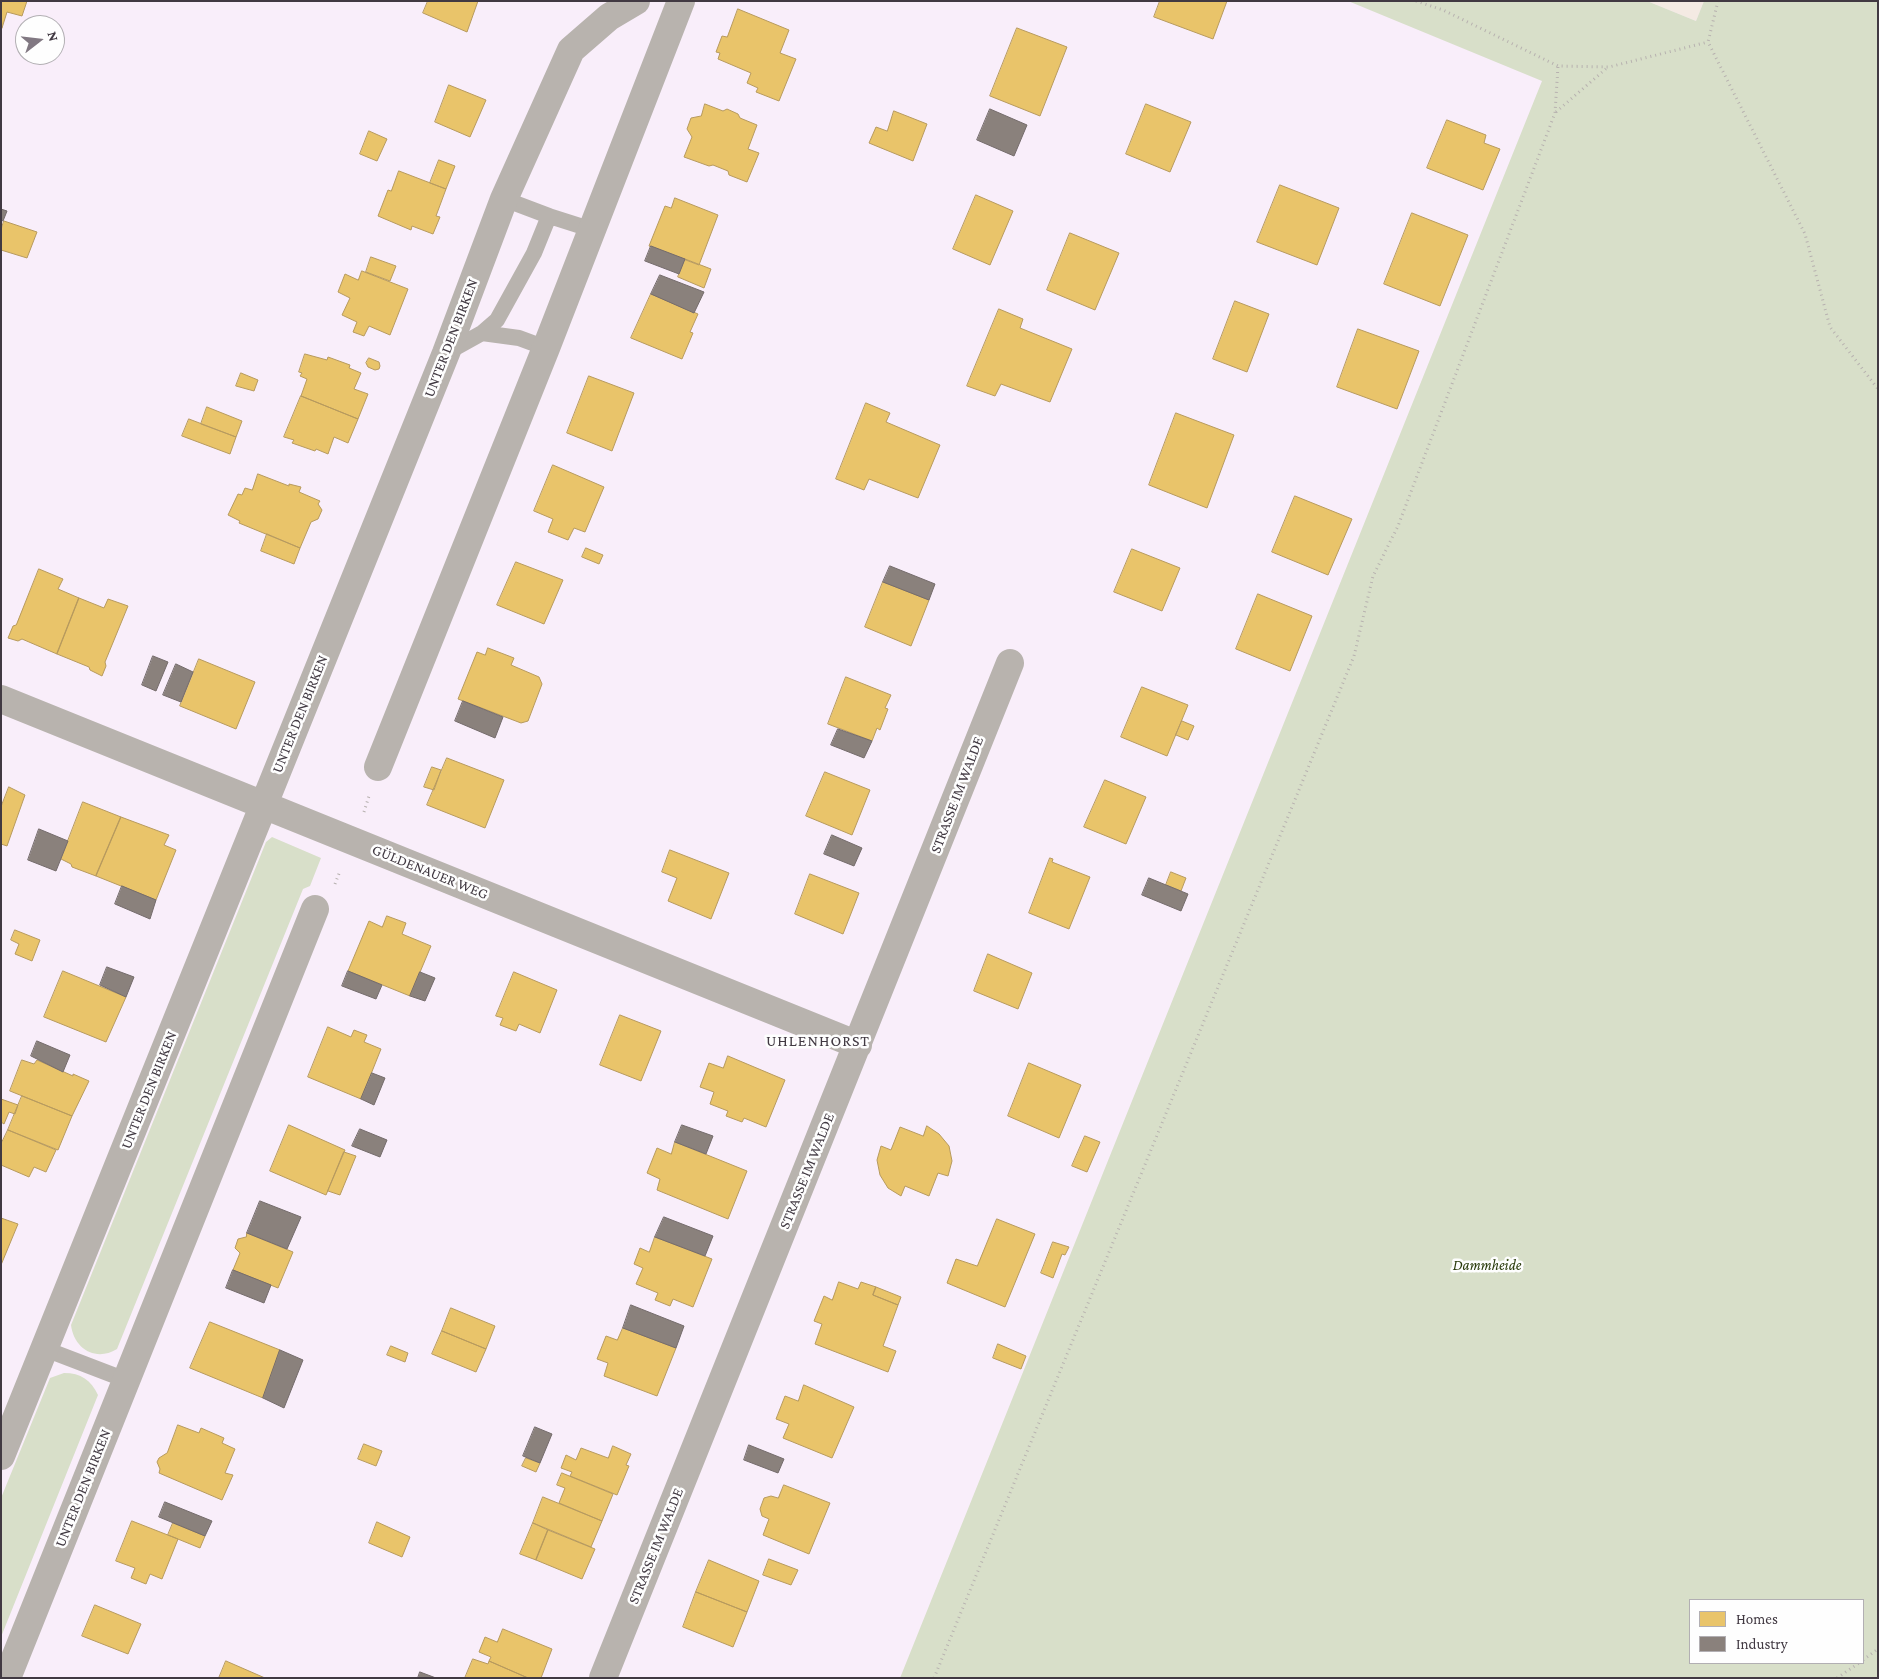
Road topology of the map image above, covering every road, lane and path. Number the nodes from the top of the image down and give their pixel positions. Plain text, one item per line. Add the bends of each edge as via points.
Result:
1 (636, 1) edge
2 (681, 1) edge
3 (1416, 1) edge
4 (1718, 1) edge
5 (1708, 42) junction
6 (1558, 66) junction
7 (1609, 67) junction
8 (1556, 113) junction
9 (504, 199) junction
10 (549, 216) junction
11 (593, 230) junction
12 (482, 333) junction
13 (546, 348) junction
14 (446, 353) junction
15 (1878, 389) edge
16 (1010, 663) dead end
17 (1, 699) edge
18 (378, 767) dead end
19 (264, 806) junction
20 (315, 909) dead end
21 (858, 1045) junction
22 (44, 1349) junction
23 (126, 1380) junction
24 (1, 1456) edge
25 (1878, 1650) edge
26 (1864, 1659) edge
27 (1858, 1664) edge
28 (7, 1678) edge
29 (603, 1678) edge
30 (934, 1678) edge
31 (1837, 1678) edge

1 - 9 street, UNTER DEN BIRKEN via 609,16 571,50
2 - 11 street
3 - 6 path via 1443,10
4 - 5 path
5 - 7 path
5 - 15 path via 1805,234 1830,327
6 - 7 path
6 - 8 path
7 - 8 path
8 - 30 path via 1398,526 1373,576 1354,656
9 - 10 lane
9 - 14 street, UNTER DEN BIRKEN
10 - 11 lane
10 - 12 lane via 534,253 497,320
11 - 13 street
12 - 13 lane via 519,338
12 - 14 lane
13 - 18 street
14 - 19 street, UNTER DEN BIRKEN
16 - 21 street, STRASSE IM WALDE
17 - 19 street, GÜLDENAUER WEG
19 - 21 street, GÜLDENAUER WEG
19 - 22 street, UNTER DEN BIRKEN
20 - 23 street, UNTER DEN BIRKEN
21 - 29 street, STRASSE IM WALDE
22 - 23 lane
22 - 24 street, UNTER DEN BIRKEN
23 - 28 street, UNTER DEN BIRKEN
25 - 26 path
27 - 31 path

